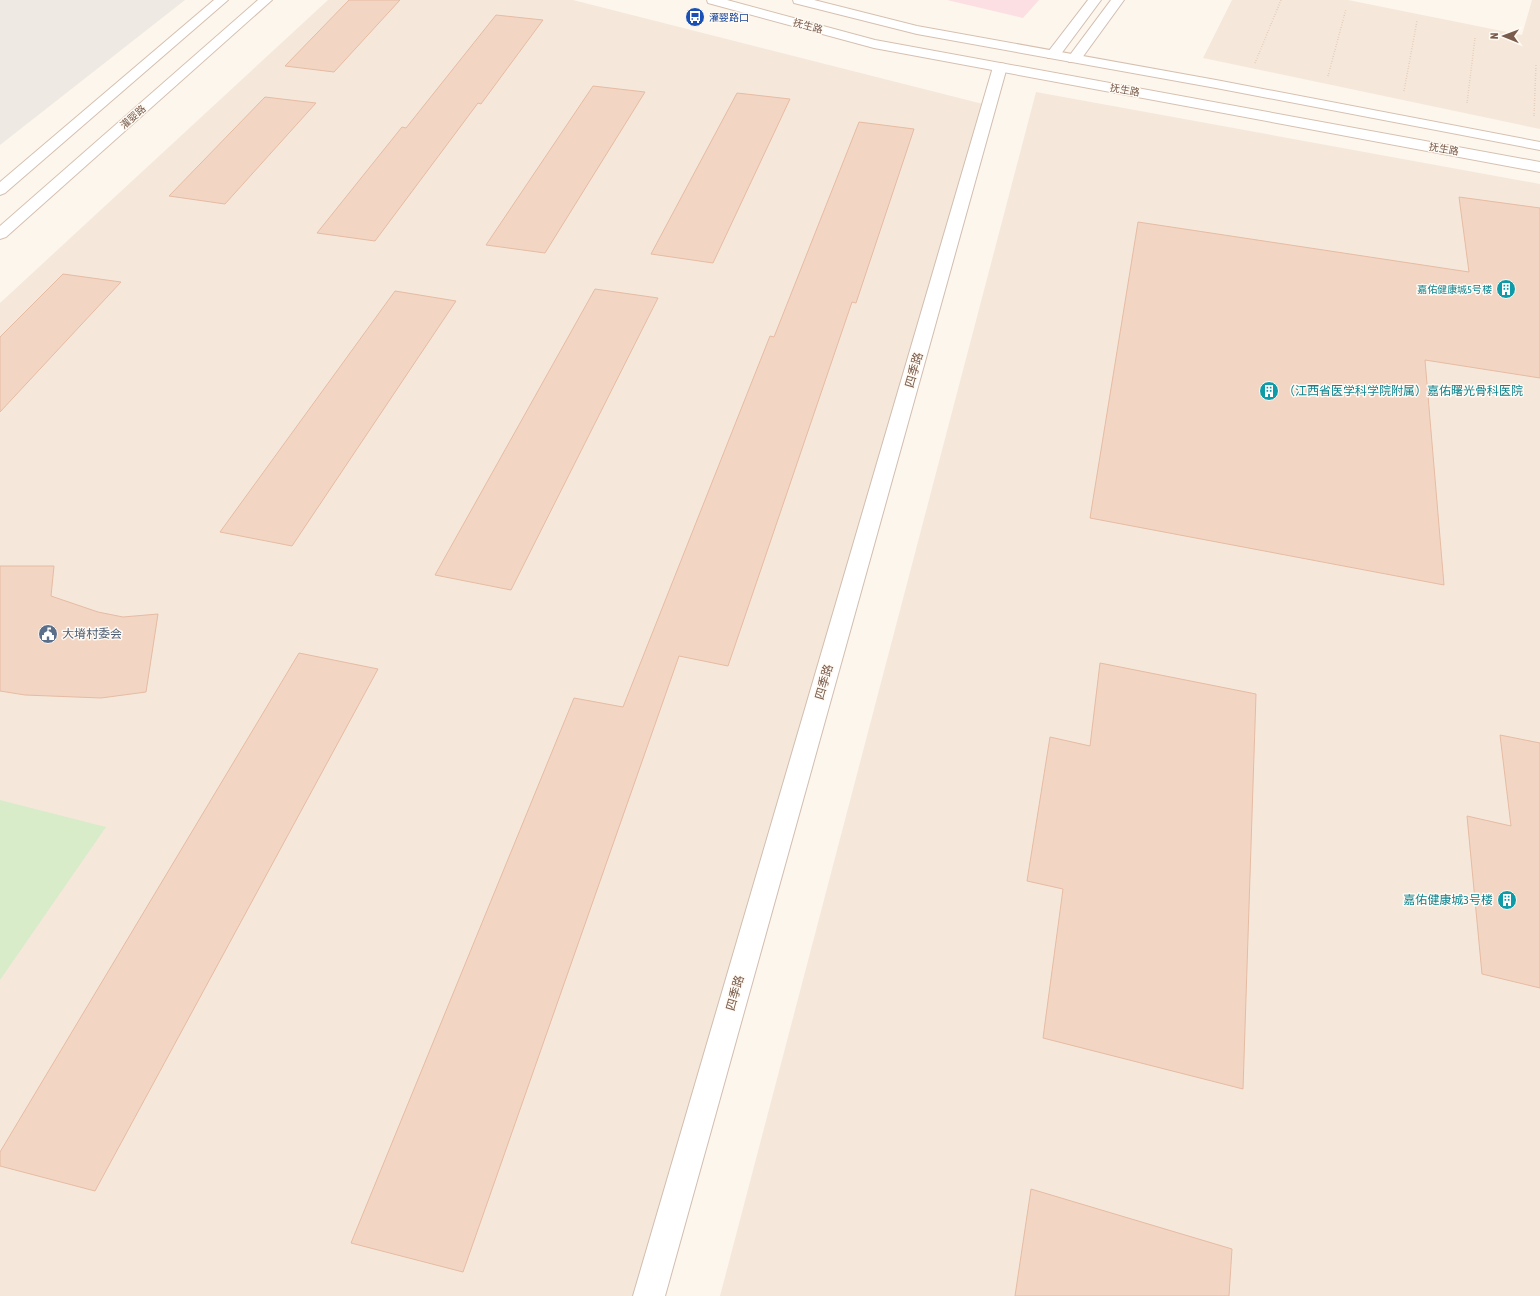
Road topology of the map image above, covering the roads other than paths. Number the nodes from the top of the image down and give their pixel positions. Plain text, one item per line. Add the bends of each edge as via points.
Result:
1 (222, 0) edge
2 (266, 0) edge
3 (713, 0) edge
4 (799, 0) edge
5 (1095, 0) edge
6 (1118, 0) edge
7 (1053, 55) junction
8 (1074, 59) junction
9 (1000, 67) junction
10 (1536, 145) edge
11 (1540, 167) edge
12 (0, 190) edge
13 (0, 234) edge
14 (649, 1296) edge

1 - 12 main road
2 - 13 main road, 灌婴路
3 - 9 main road, 抚生路 via 874,44
4 - 7 main road, 抚生路 via 917,30
5 - 7 main road
6 - 8 main road
7 - 8 main road, 抚生路
8 - 10 main road, 抚生路
9 - 11 main road, 抚生路
9 - 14 main road, 四季路

